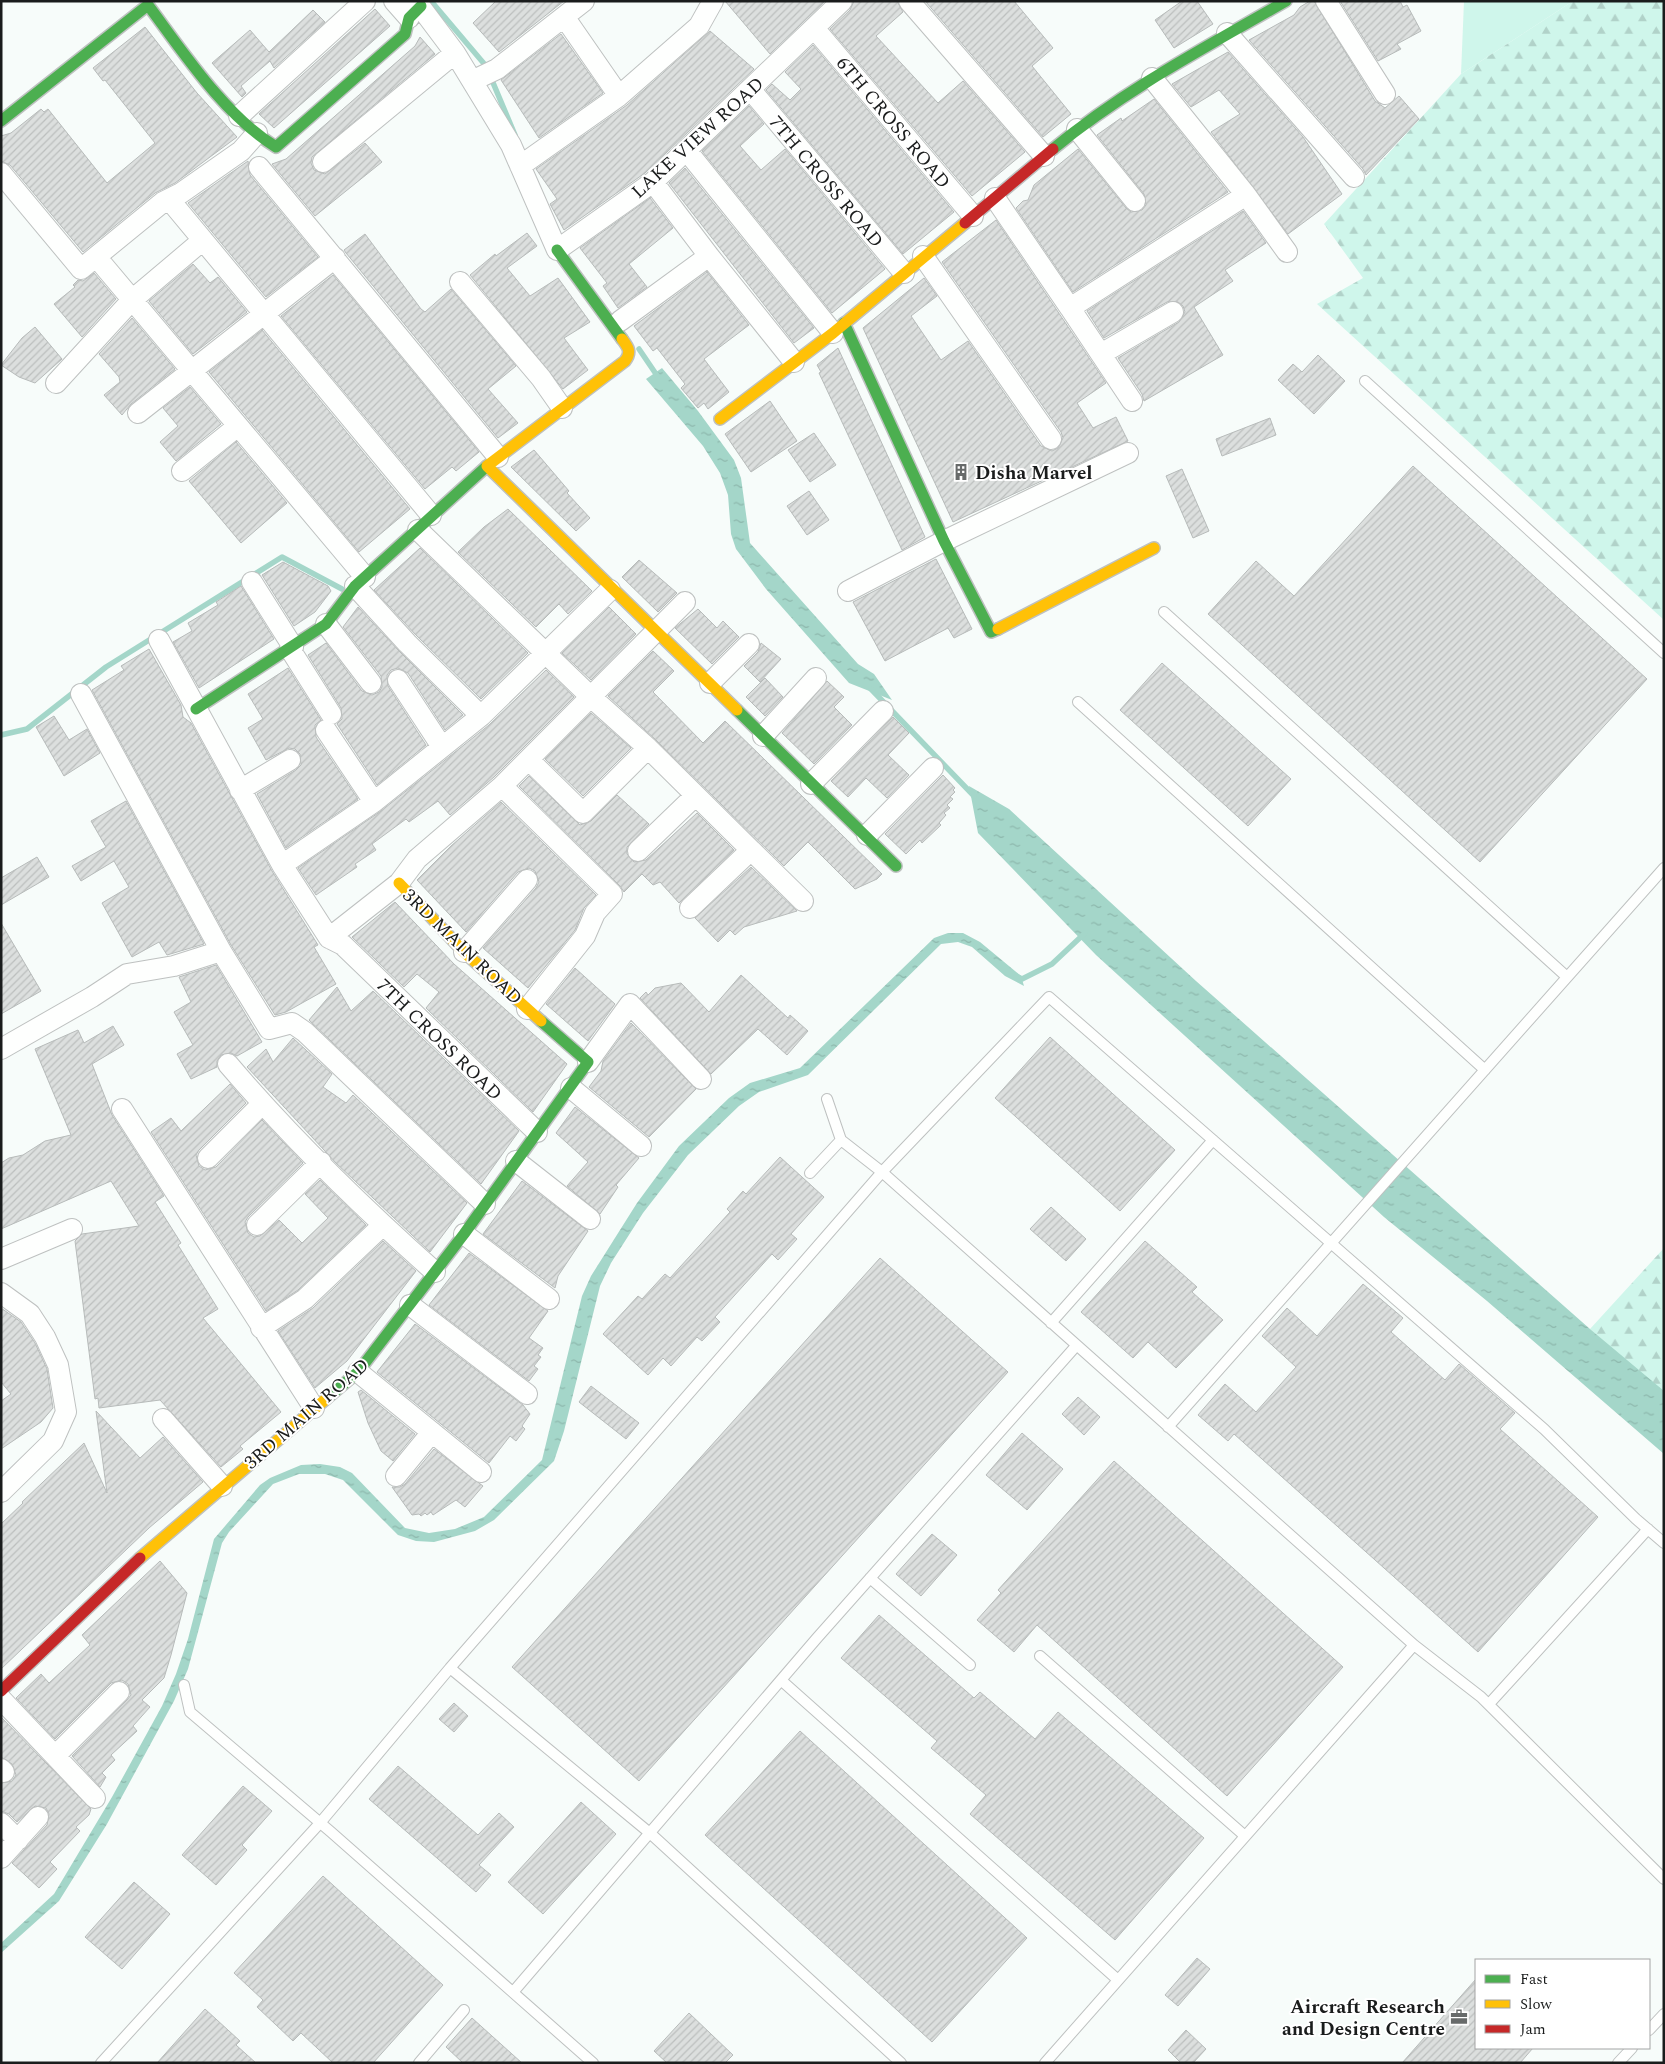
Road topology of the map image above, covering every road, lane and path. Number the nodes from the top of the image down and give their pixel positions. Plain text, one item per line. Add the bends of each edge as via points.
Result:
1 (365, 1) edge
2 (394, 1) edge
3 (584, 1) edge
4 (713, 1) edge
5 (842, 1) edge
6 (908, 1) edge
7 (1286, 1) edge
8 (1326, 1) edge
9 (416, 8) edge
10 (565, 18) junction
11 (814, 28) junction
12 (1227, 34) junction
13 (454, 52) junction
14 (1152, 78) junction
15 (475, 80) junction
16 (750, 89) junction
17 (1385, 94) dead end
18 (619, 96) junction
19 (239, 116) junction
20 (1, 121) edge
21 (1077, 129) junction
22 (257, 133) junction
23 (687, 151) junction
24 (1044, 156) junction
25 (323, 162) dead end
26 (520, 166) junction
27 (259, 167) dead end
28 (1, 173) edge
29 (1354, 178) dead end
30 (653, 182) junction
31 (1246, 195) junction
32 (995, 198) junction
33 (1135, 201) dead end
34 (173, 204) dead end
35 (973, 216) junction
36 (203, 240) junction
37 (557, 250) junction
38 (1286, 252) dead end
39 (709, 256) junction
40 (924, 256) junction
41 (335, 258) junction
42 (103, 265) dead end
43 (904, 272) junction
44 (460, 282) dead end
45 (132, 300) junction
46 (1070, 308) junction
47 (1173, 312) dead end
48 (264, 314) junction
49 (620, 321) dead end
50 (839, 328) junction
51 (1101, 354) junction
52 (794, 362) junction
53 (191, 370) junction
54 (1366, 381) dead end
55 (56, 383) dead end
56 (1132, 401) dead end
57 (562, 408) junction
58 (138, 413) dead end
59 (720, 419) dead end
60 (238, 426) junction
61 (1051, 438) dead end
62 (1128, 453) dead end
63 (492, 462) junction
64 (182, 471) dead end
65 (431, 515) junction
66 (418, 530) junction
67 (944, 541) junction
68 (1154, 548) dead end
69 (360, 581) junction
70 (252, 582) dead end
71 (610, 590) junction
72 (848, 591) dead end
73 (685, 602) dead end
74 (1164, 612) dead end
75 (326, 624) junction
76 (657, 633) junction
77 (159, 640) dead end
78 (749, 644) dead end
79 (292, 648) junction
80 (545, 653) junction
81 (1664, 653) edge
82 (816, 678) dead end
83 (398, 680) dead end
84 (371, 683) dead end
85 (710, 683) junction
86 (81, 694) dead end
87 (591, 697) junction
88 (1078, 702) dead end
89 (196, 709) junction
90 (883, 711) dead end
91 (481, 716) junction
92 (763, 736) junction
93 (442, 747) junction
94 (648, 748) junction
95 (290, 760) dead end
96 (528, 760) junction
97 (933, 768) dead end
98 (812, 784) junction
99 (502, 786) junction
100 (240, 790) junction
101 (695, 796) junction
102 (374, 802) junction
103 (867, 835) junction
104 (751, 850) junction
105 (638, 851) dead end
106 (282, 865) junction
107 (896, 866) dead end
108 (1664, 868) edge
109 (527, 880) dead end
110 (399, 884) junction
111 (803, 901) dead end
112 (690, 908) dead end
113 (336, 942) junction
114 (220, 951) junction
115 (464, 952) junction
116 (1567, 977) junction
117 (527, 1009) junction
118 (1, 1049) edge
119 (588, 1062) junction
120 (228, 1064) dead end
121 (1485, 1070) junction
122 (700, 1079) dead end
123 (571, 1088) junction
124 (827, 1100) dead end
125 (262, 1104) junction
126 (122, 1109) dead end
127 (537, 1132) junction
128 (841, 1140) junction
129 (1213, 1140) junction
130 (641, 1146) dead end
131 (208, 1158) dead end
132 (516, 1161) junction
133 (321, 1162) junction
134 (882, 1172) junction
135 (810, 1174) dead end
136 (485, 1204) junction
137 (590, 1220) dead end
138 (257, 1225) dead end
139 (383, 1225) junction
140 (72, 1229) dead end
141 (464, 1234) junction
142 (1331, 1243) junction
143 (1, 1259) edge
144 (435, 1272) junction
145 (1, 1293) edge
146 (549, 1299) dead end
147 (410, 1305) junction
148 (1051, 1323) junction
149 (261, 1328) junction
150 (1076, 1346) junction
151 (358, 1372) junction
152 (527, 1394) dead end
153 (314, 1408) junction
154 (163, 1419) dead end
155 (1168, 1427) junction
156 (432, 1432) junction
157 (481, 1472) dead end
158 (396, 1476) dead end
159 (222, 1486) junction
160 (1, 1492) edge
161 (1648, 1529) junction
162 (1664, 1543) edge
163 (870, 1578) junction
164 (1414, 1645) junction
165 (1040, 1656) dead end
166 (970, 1665) dead end
167 (450, 1668) junction
168 (782, 1681) junction
169 (184, 1685) dead end
170 (1, 1691) edge
171 (119, 1692) dead end
172 (1, 1699) edge
173 (1489, 1704) junction
174 (55, 1756) junction
175 (95, 1798) dead end
176 (38, 1818) dead end
177 (1, 1823) edge
178 (320, 1823) junction
179 (651, 1834) junction
180 (1245, 1836) junction
181 (18, 1840) junction
182 (1, 1858) edge
183 (1664, 1879) edge
184 (1118, 1980) junction
185 (514, 1992) junction
186 (464, 2010) dead end
187 (1664, 2014) edge
188 (1650, 2029) edge
189 (1631, 2049) edge
190 (101, 2063) edge
191 (418, 2063) edge
192 (593, 2063) edge
193 (901, 2063) edge
194 (1045, 2063) edge
195 (1618, 2063) edge

1 - 19 street
2 - 9 street
3 - 10 street
4 - 18 street via 699,26
5 - 11 street, LAKE VIEW ROAD
6 - 24 street
7 - 12 street
8 - 17 street
9 - 13 street
9 - 22 street via 405,34 276,147 267,144
10 - 15 street via 496,69
10 - 18 street
11 - 16 street, LAKE VIEW ROAD
11 - 35 street, 6TH CROSS ROAD
12 - 14 street
12 - 29 street
13 - 15 street
13 - 25 street
14 - 21 street
14 - 31 street
15 - 26 street via 512,144
16 - 23 street, LAKE VIEW ROAD
16 - 43 street, 7TH CROSS ROAD
18 - 26 street
19 - 20 street via 180,48 148,5
19 - 22 street
21 - 24 street
21 - 33 street
22 - 28 street via 241,151 164,202 81,269
23 - 30 street, LAKE VIEW ROAD
23 - 50 street
24 - 32 street
26 - 37 street
27 - 41 street
30 - 37 street, LAKE VIEW ROAD
30 - 39 street
31 - 38 street
31 - 46 street
32 - 35 street
32 - 46 street
34 - 36 street
35 - 40 street
36 - 45 street
36 - 48 street
37 - 57 street via 629,349 625,361
39 - 49 street
39 - 52 street
40 - 43 street
40 - 61 street
41 - 48 street
41 - 63 street
42 - 45 street
43 - 50 street
44 - 57 street via 541,378
45 - 53 street
45 - 55 street
46 - 51 street
47 - 51 street
48 - 53 street
48 - 65 street
50 - 52 street
50 - 67 street
51 - 56 street
52 - 59 street
53 - 58 street
53 - 60 street
54 - 81 lane
57 - 63 street
60 - 64 street
60 - 69 street
62 - 67 street
63 - 65 street
63 - 71 street
65 - 66 street
66 - 69 street
66 - 80 street
67 - 68 street via 991,632
67 - 72 street
69 - 75 street
69 - 91 street via 407,643
70 - 79 street
71 - 76 street
71 - 80 street
73 - 76 street
74 - 116 lane
75 - 79 street
75 - 84 street
76 - 85 street
76 - 87 street
77 - 89 street, 7TH CROSS ROAD
78 - 85 street
79 - 89 street
79 - 102 street via 328,722
80 - 87 street
80 - 91 street
82 - 92 street
83 - 93 street
85 - 92 street
86 - 114 street
87 - 94 street
87 - 96 street
88 - 121 lane
89 - 100 street, 7TH CROSS ROAD
90 - 98 street
91 - 93 street
92 - 98 street
93 - 102 street
94 - 96 street via 583,813
94 - 101 street
95 - 100 street
96 - 99 street
97 - 103 street
98 - 103 street
99 - 110 street via 417,859
99 - 117 street, 3RD MAIN ROAD via 612,894 596,913 586,936
100 - 106 street, 7TH CROSS ROAD
101 - 104 street
101 - 105 street
102 - 106 street
103 - 107 street
104 - 111 street
104 - 112 street
106 - 113 street, 7TH CROSS ROAD
108 - 116 lane
109 - 115 street
110 - 113 street
110 - 115 street, 3RD MAIN ROAD
113 - 127 street, 7TH CROSS ROAD
114 - 118 street via 174,966 127,974
114 - 136 street via 269,1029 292,1023 305,1032
115 - 117 street, 3RD MAIN ROAD
116 - 121 lane
117 - 119 street, 3RD MAIN ROAD
119 - 122 street via 630,1004
119 - 123 street, 3RD MAIN ROAD
120 - 125 street
121 - 142 lane
123 - 127 street, 3RD MAIN ROAD
123 - 130 street
124 - 128 lane
125 - 131 street
125 - 133 street
126 - 149 street
127 - 132 street, 3RD MAIN ROAD
128 - 134 lane
128 - 135 lane
129 - 134 lane via 1049,997
129 - 142 lane
129 - 148 lane
132 - 136 street, 3RD MAIN ROAD
132 - 137 street
133 - 138 street
133 - 139 street
134 - 148 lane
134 - 167 lane
136 - 141 street, 3RD MAIN ROAD
139 - 144 street
139 - 149 street via 305,1299
140 - 143 street
141 - 144 street, 3RD MAIN ROAD
141 - 146 street
142 - 155 lane
142 - 161 lane via 1544,1429
144 - 147 street, 3RD MAIN ROAD
145 - 160 street via 30,1314 45,1337 58,1365 66,1412 53,1441
147 - 151 street, 3RD MAIN ROAD
147 - 152 street
148 - 150 lane
149 - 153 street
150 - 155 lane
150 - 163 lane
151 - 153 street, 3RD MAIN ROAD
151 - 156 street
153 - 159 street, 3RD MAIN ROAD
154 - 159 street
155 - 164 lane
156 - 157 street
156 - 158 street
159 - 170 street, 3RD MAIN ROAD via 160,1539
161 - 162 lane
161 - 173 lane
163 - 166 lane
163 - 168 lane
164 - 173 lane
164 - 180 lane
165 - 180 lane
167 - 178 lane
167 - 179 lane
168 - 179 lane
168 - 184 lane
169 - 178 lane via 190,1712
171 - 174 street
172 - 174 street
173 - 183 lane
174 - 175 street
176 - 181 street
177 - 181 street
178 - 185 lane
178 - 190 lane
179 - 185 lane
179 - 193 lane
180 - 184 lane
181 - 182 street
184 - 194 lane
185 - 192 lane
186 - 191 lane
187 - 188 lane
189 - 195 lane

